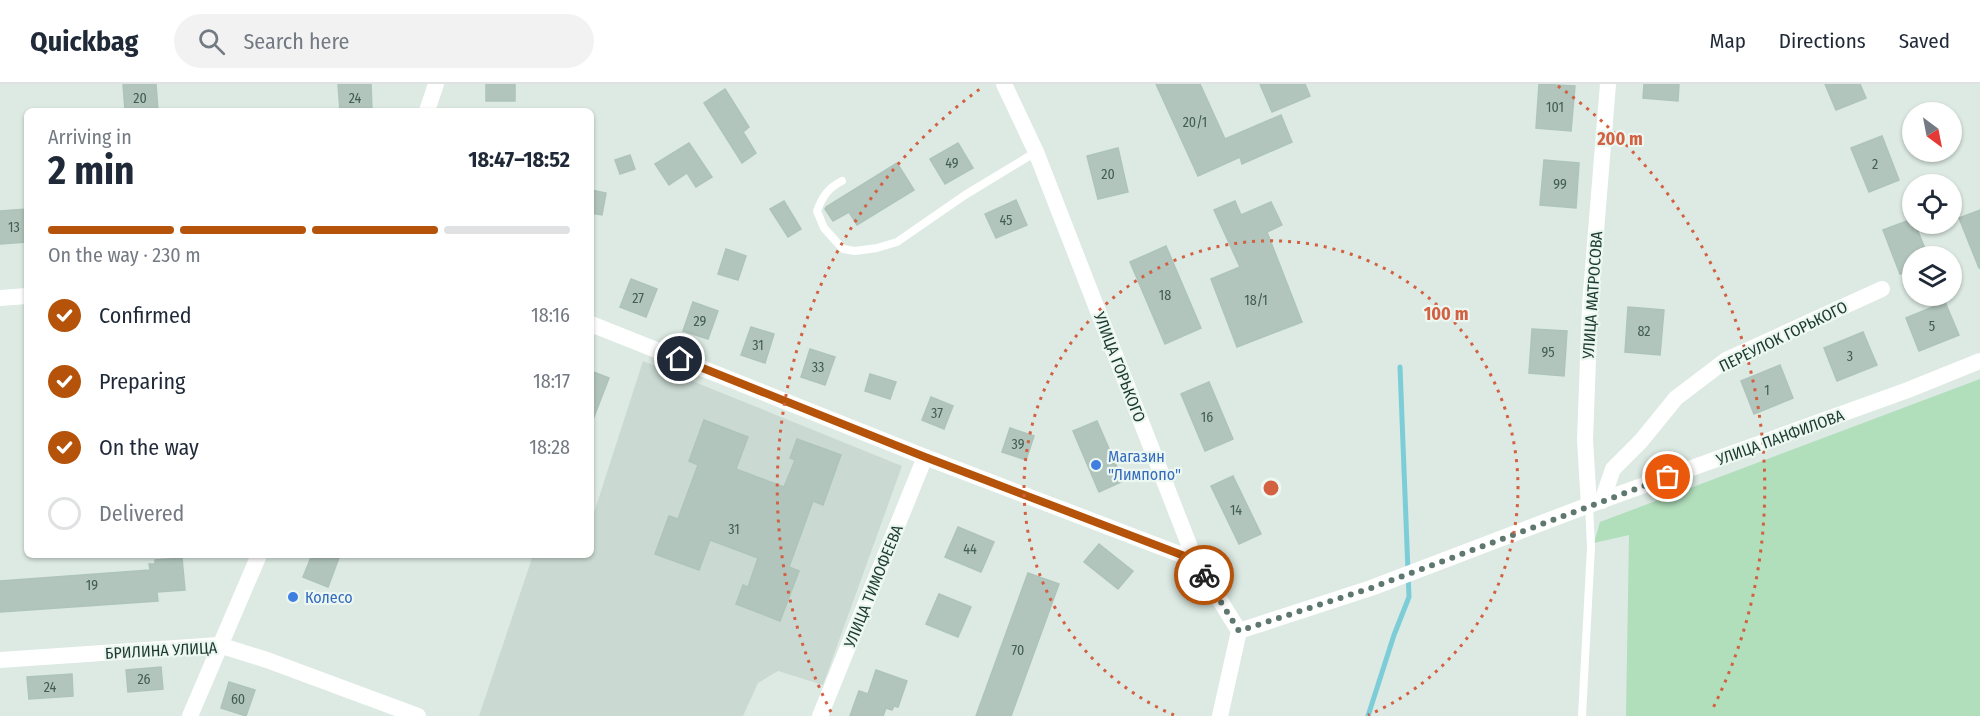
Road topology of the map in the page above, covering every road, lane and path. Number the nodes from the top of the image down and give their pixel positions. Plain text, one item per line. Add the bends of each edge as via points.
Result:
1 (436, 84) edge
2 (1004, 84) edge
3 (1608, 84) edge
4 (428, 108) edge
5 (1036, 152) junction
6 (842, 181) dead end
7 (1882, 289) dead end
8 (24, 296) edge
9 (0, 298) edge
10 (594, 325) edge
11 (1980, 362) edge
12 (925, 457) junction
13 (1596, 503) junction
14 (258, 558) edge
15 (1195, 560) junction
16 (1239, 631) junction
17 (219, 645) junction
18 (0, 660) edge
19 (190, 716) edge
20 (418, 716) edge
21 (820, 716) edge
22 (1220, 716) edge
23 (1582, 716) edge

1 - 4 street
2 - 5 street, УЛИЦА ГОРЬКОГО
3 - 13 street, УЛИЦА МАТРОСОВА via 1590,305 1585,440
5 - 6 lane via 897,242 878,248 843,249 824,228 817,211 821,200 830,187
5 - 15 street, УЛИЦА ГОРЬКОГО
7 - 13 street, ПЕРЕУЛОК ГОРЬКОГО via 1726,360 1676,398 1613,469
8 - 9 street
10 - 12 street
11 - 13 street, УЛИЦА ПАНФИЛОВА
12 - 15 street
12 - 21 street, УЛИЦА ТИМОФЕЕВА
13 - 16 street, УЛИЦА ПАНФИЛОВА via 1371,588
13 - 23 lane
14 - 17 street
15 - 16 street, УЛИЦА ГОРЬКОГО
16 - 22 street
17 - 18 street, БРИЛИНА УЛИЦА
17 - 19 street
17 - 20 street, БРИЛИНА УЛИЦА

